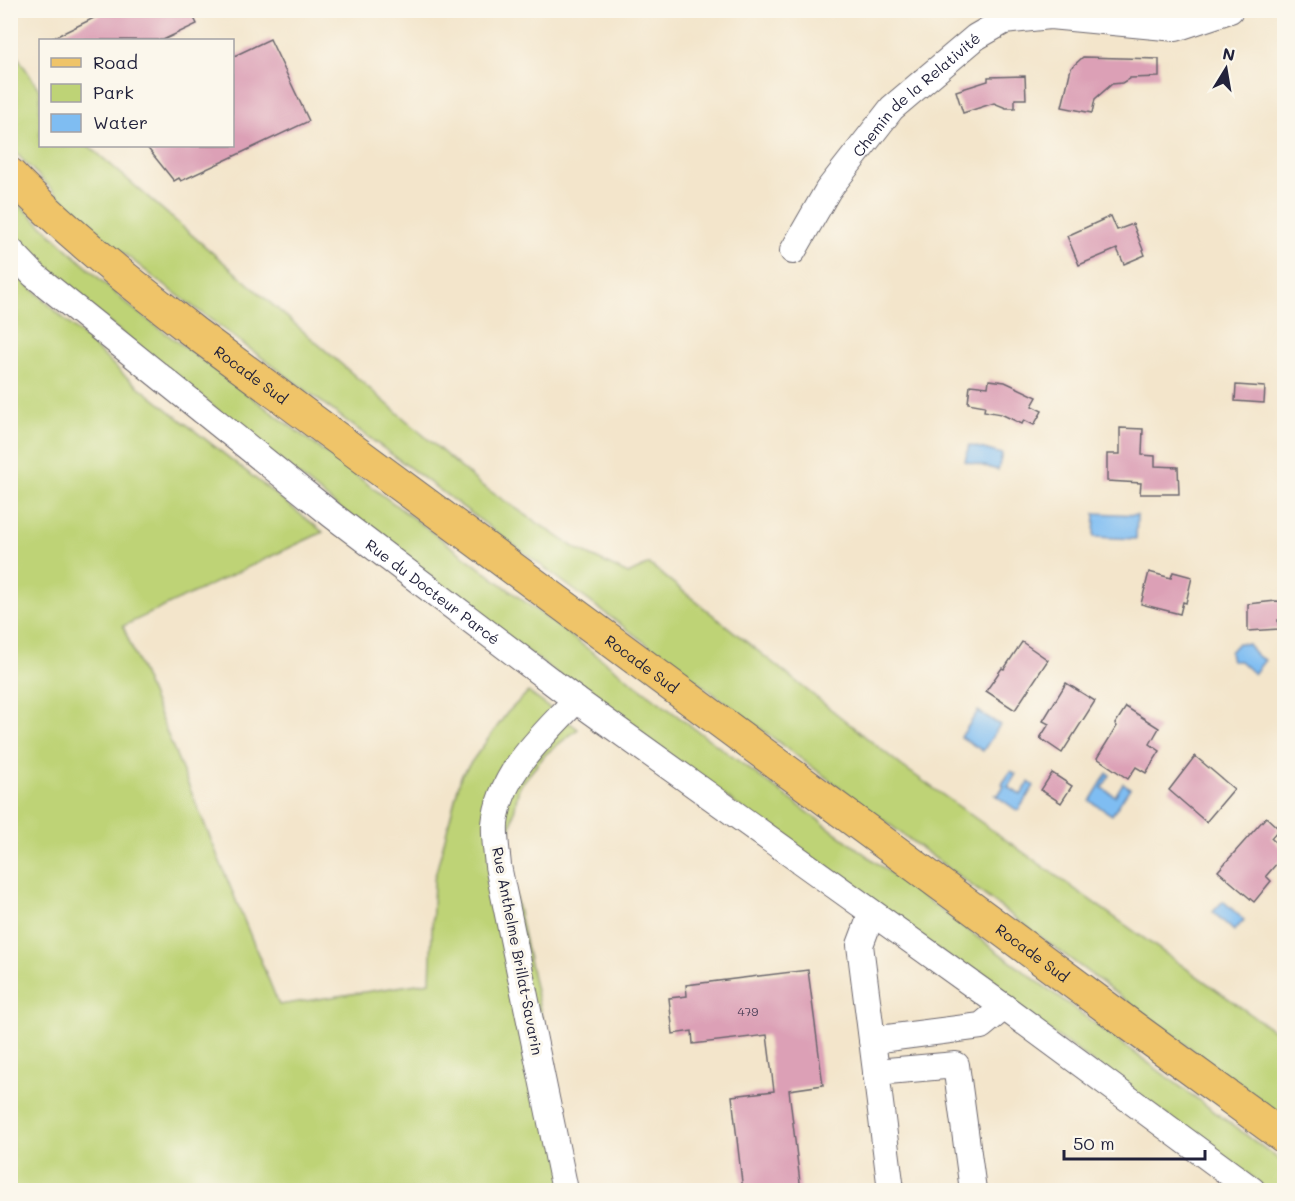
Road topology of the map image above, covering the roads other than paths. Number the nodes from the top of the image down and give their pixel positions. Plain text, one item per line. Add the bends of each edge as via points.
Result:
1 (1230, 10) edge
2 (10, 174) edge
3 (10, 250) edge
4 (793, 251) dead end
5 (576, 700) junction
6 (872, 913) junction
7 (1004, 1007) junction
8 (872, 1040) junction
9 (876, 1072) junction
10 (1284, 1137) edge
11 (565, 1191) edge
12 (891, 1191) edge
13 (973, 1191) edge
14 (1252, 1191) edge

1 - 4 street, Chemin de la Relativité via 1176,28 1050,16 1004,21 976,37 892,108 828,189
2 - 10 main road, Rocade Sud via 59,222 195,333
3 - 5 street, Rue du Docteur Parcé via 34,275 332,515
5 - 6 street, Rue du Docteur Parcé
5 - 11 street, Rue Anthelme Brillat-Savarin via 521,760 504,791 495,824 498,866
6 - 7 street, Rue du Docteur Parcé
6 - 8 street via 860,945
7 - 8 street via 981,1026
7 - 14 street, Rue du Docteur Parcé
8 - 9 street
9 - 12 street
9 - 13 street via 956,1065

